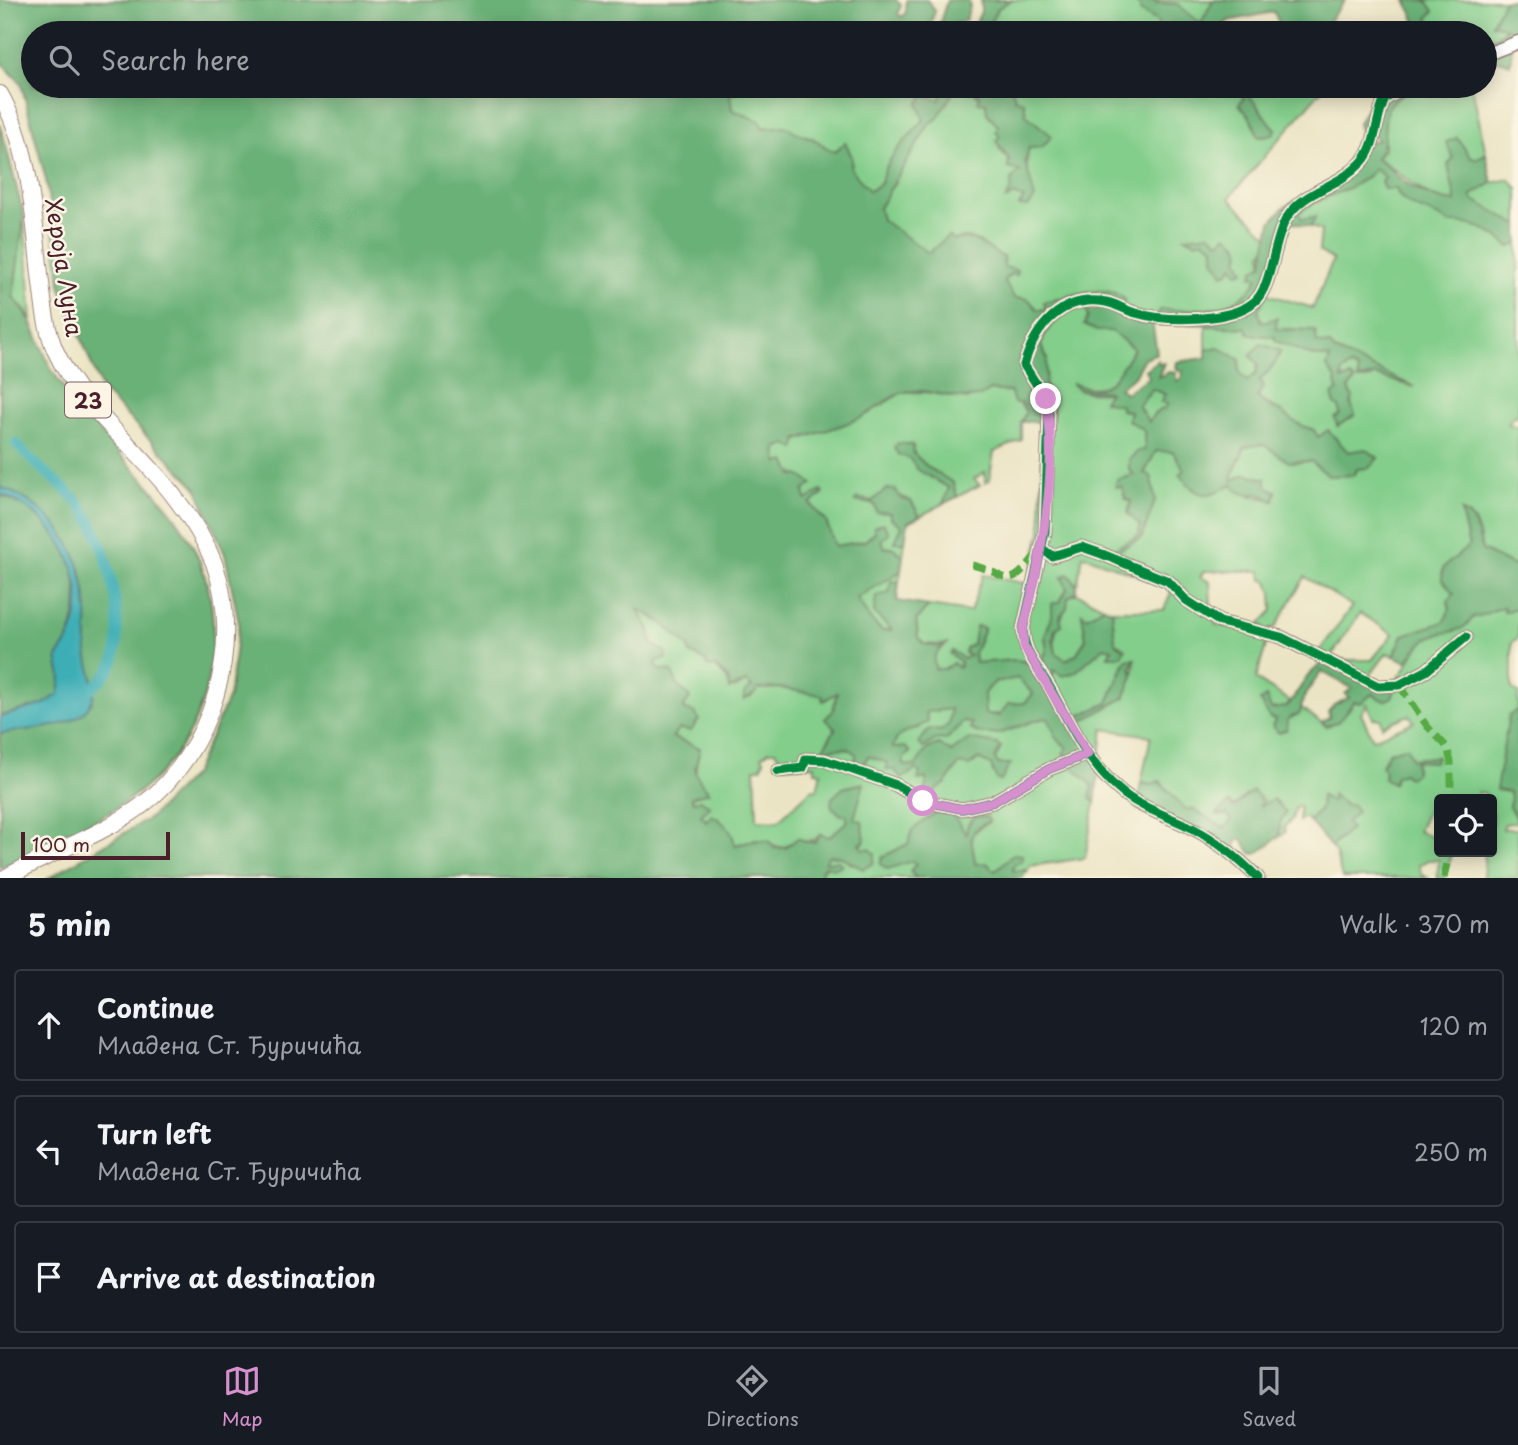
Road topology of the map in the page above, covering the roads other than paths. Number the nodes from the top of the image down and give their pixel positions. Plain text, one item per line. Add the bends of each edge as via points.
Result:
1 (1518, 42) edge
2 (1497, 50) edge
3 (0, 94) edge
4 (1387, 98) edge
5 (1041, 548) junction
6 (1466, 638) dead end
7 (1088, 754) junction
8 (778, 771) dead end
9 (5, 878) edge
10 (1258, 878) edge

1 - 2 street
3 - 9 main road, Хероја Луна / 23 via 18,133 27,169 54,349 82,392 165,485 199,533 218,579 224,628 212,706 177,772 115,824
4 - 5 street via 1363,162 1332,185 1309,193 1286,219 1269,276 1256,301 1239,312 1179,318 1137,314 1109,302 1089,300 1072,302 1054,312 1030,346 1024,365 1046,399 1048,414
5 - 6 street via 1052,556 1082,547 1168,581 1186,600 1220,622 1281,637 1378,686 1399,685 1426,671
5 - 7 street via 1023,629 1024,646
7 - 8 street via 1049,769 993,802 962,809 923,801 896,785 824,760 806,759 803,768
7 - 10 street via 1118,790 1196,830 1235,855

